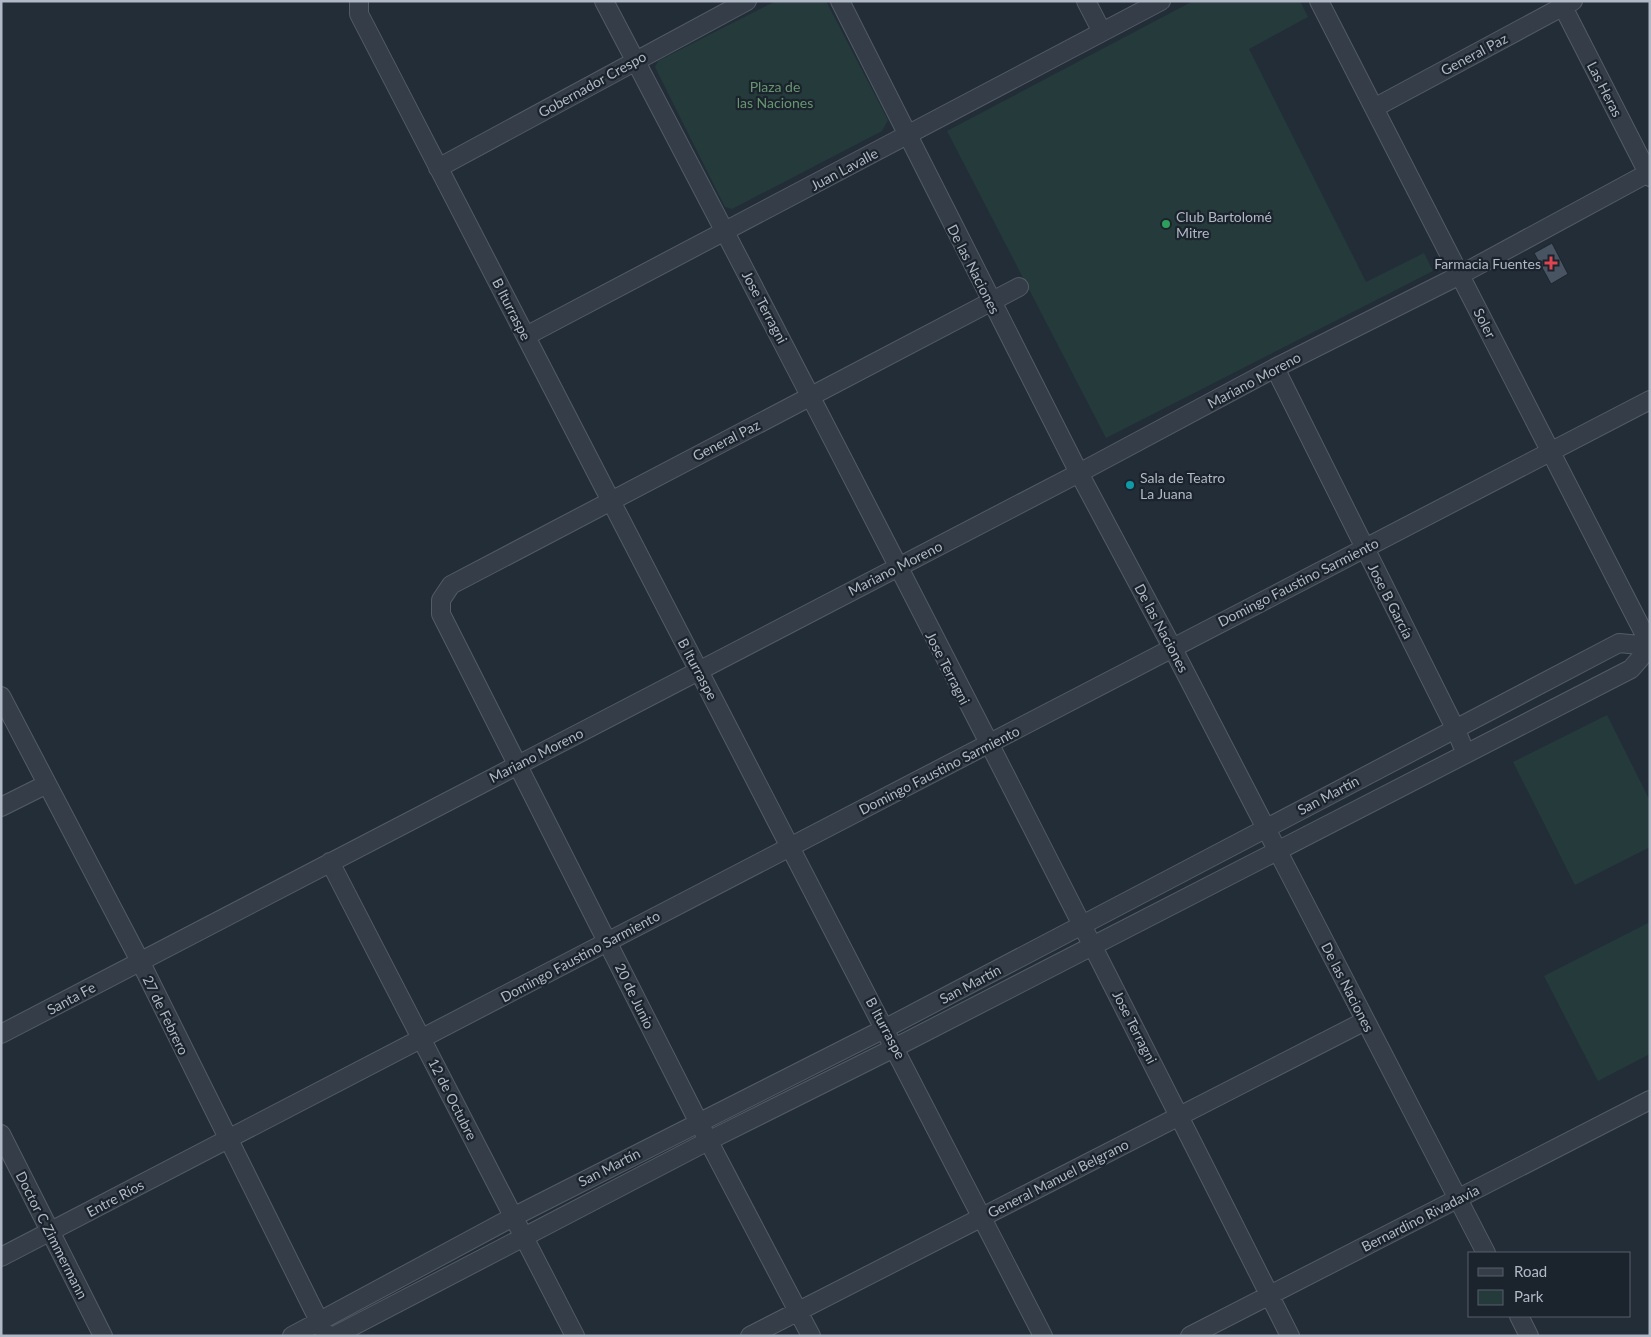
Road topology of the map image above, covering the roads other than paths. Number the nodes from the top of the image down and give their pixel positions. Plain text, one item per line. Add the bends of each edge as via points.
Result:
1 (359, 1) edge
2 (604, 1) edge
3 (747, 1) edge
4 (840, 1) edge
5 (1086, 1) edge
6 (1161, 1) edge
7 (1319, 1) edge
8 (1565, 3) edge
9 (1102, 32) junction
10 (635, 60) junction
11 (1374, 108) junction
12 (907, 136) junction
13 (438, 168) junction
14 (1649, 174) edge
15 (725, 231) junction
16 (1460, 275) junction
17 (1019, 287) dead end
18 (991, 302) junction
19 (526, 336) junction
20 (1275, 368) junction
21 (811, 396) junction
22 (1650, 400) edge
23 (1552, 451) junction
24 (1079, 473) junction
25 (610, 500) junction
26 (1364, 547) junction
27 (897, 567) junction
28 (441, 600) joint
29 (1650, 646) edge
30 (1172, 648) junction
31 (699, 671) junction
32 (1, 696) edge
33 (1455, 728) junction
34 (988, 745) junction
35 (1466, 754) junction
36 (517, 765) junction
37 (47, 784) junction
38 (1, 807) edge
39 (1265, 828) junction
40 (791, 846) junction
41 (1278, 851) junction
42 (330, 862) junction
43 (1081, 926) junction
44 (608, 942) junction
45 (1093, 946) junction
46 (140, 961) junction
47 (1365, 1021) junction
48 (886, 1028) junction
49 (1, 1034) edge
50 (422, 1038) junction
51 (896, 1047) junction
52 (1649, 1101) edge
53 (1180, 1115) junction
54 (698, 1121) junction
55 (1, 1134) edge
56 (228, 1139) junction
57 (708, 1140) junction
58 (1458, 1198) junction
59 (512, 1217) junction
60 (982, 1217) junction
61 (50, 1232) junction
62 (523, 1238) junction
63 (1485, 1252) edge
64 (1, 1257) edge
65 (1270, 1295) junction
66 (798, 1311) junction
67 (1520, 1317) edge
68 (323, 1329) edge
69 (103, 1336) edge
70 (292, 1336) edge
71 (334, 1336) edge
72 (575, 1336) edge
73 (750, 1336) edge
74 (811, 1336) edge
75 (1043, 1336) edge
76 (1190, 1336) edge
77 (1290, 1336) edge
78 (1529, 1336) edge

1 - 13 street, B Iturraspe via 359,14
2 - 10 street, Jose Terragni
3 - 10 street, Gobernador Crespo
4 - 12 street, De las Naciones
5 - 9 street
6 - 9 street, Juan Lavalle
7 - 11 street, Soler
8 - 11 street, General Paz
8 - 14 street, Las Heras
9 - 12 street, Juan Lavalle
10 - 13 street, Gobernador Crespo
10 - 15 street, Jose Terragni
11 - 16 street, Soler
12 - 15 street, Juan Lavalle
12 - 18 street, De las Naciones
13 - 19 street, B Iturraspe
14 - 16 street, Mariano Moreno
15 - 19 street, Juan Lavalle
15 - 21 street, Jose Terragni
16 - 20 street, Mariano Moreno
16 - 23 street, Soler
17 - 18 street, General Paz
18 - 21 street, General Paz
18 - 24 street, De las Naciones
19 - 25 street, B Iturraspe
20 - 24 street, Mariano Moreno
20 - 26 street, Jose B García
21 - 25 street, General Paz
21 - 27 street, Jose Terragni
22 - 23 street, Domingo Faustino Sarmiento
23 - 26 street, Domingo Faustino Sarmiento
23 - 29 street, Soler
24 - 27 street, Mariano Moreno
24 - 30 street, De las Naciones
25 - 28 street, General Paz via 451,585
25 - 31 street, B Iturraspe
26 - 30 street, Domingo Faustino Sarmiento
26 - 33 street, Jose B García
27 - 31 street, Mariano Moreno
27 - 34 street, Jose Terragni
28 - 36 street, 20 de Junio via 441,614
29 - 33 street, San Martín via 1619,643
29 - 35 street, San Martín via 1631,669
30 - 34 street, Domingo Faustino Sarmiento
30 - 39 street, De las Naciones
31 - 36 street, Mariano Moreno
31 - 40 street, B Iturraspe
32 - 37 street, 27 de Febrero
33 - 35 street, Jose B García
33 - 39 street, San Martín
34 - 40 street, Domingo Faustino Sarmiento
34 - 43 street, Jose Terragni
35 - 41 street, San Martín
36 - 42 street, Mariano Moreno
36 - 44 street, 20 de Junio
37 - 38 street
37 - 46 street, 27 de Febrero
39 - 41 street, De las Naciones
39 - 43 street, San Martín
40 - 44 street, Domingo Faustino Sarmiento
40 - 48 street, B Iturraspe
41 - 45 street, San Martín
41 - 47 street, De las Naciones
42 - 46 street, Mariano Moreno
42 - 50 street, 12 de Octubre
43 - 45 street, Jose Terragni
43 - 48 street, San Martín
44 - 50 street, Domingo Faustino Sarmiento
44 - 54 street, 20 de Junio
45 - 51 street, San Martín
45 - 53 street, Jose Terragni
46 - 49 street, Santa Fe
46 - 56 street, 27 de Febrero
47 - 53 street, General Manuel Belgrano
47 - 58 street, De las Naciones
48 - 51 street, B Iturraspe
48 - 54 street, San Martín
50 - 56 street, Domingo Faustino Sarmiento
50 - 59 street, 12 de Octubre
51 - 57 street, San Martín
51 - 60 street, B Iturraspe
52 - 58 street, Bernardino Rivadavia
53 - 60 street, General Manuel Belgrano
53 - 65 street, Jose Terragni
54 - 57 street, 20 de Junio
54 - 59 street, San Martín
55 - 61 street, Doctor C Zimmermann
56 - 61 street, Entre Ríos
56 - 68 street, 27 de Febrero
57 - 62 street, San Martín
57 - 66 street, 20 de Junio
58 - 63 street, De las Naciones
58 - 65 street, Bernardino Rivadavia
59 - 62 street, 12 de Octubre
59 - 68 street, San Martín
60 - 66 street, General Manuel Belgrano
60 - 75 street, B Iturraspe
61 - 64 street, Entre Ríos
61 - 69 street, Doctor C Zimmermann
62 - 71 street, San Martín
62 - 72 street, 12 de Octubre
65 - 76 street, Bernardino Rivadavia
65 - 77 street, Jose Terragni
66 - 73 street, General Manuel Belgrano
66 - 74 street, 20 de Junio
67 - 78 street
68 - 70 street, San Martín

